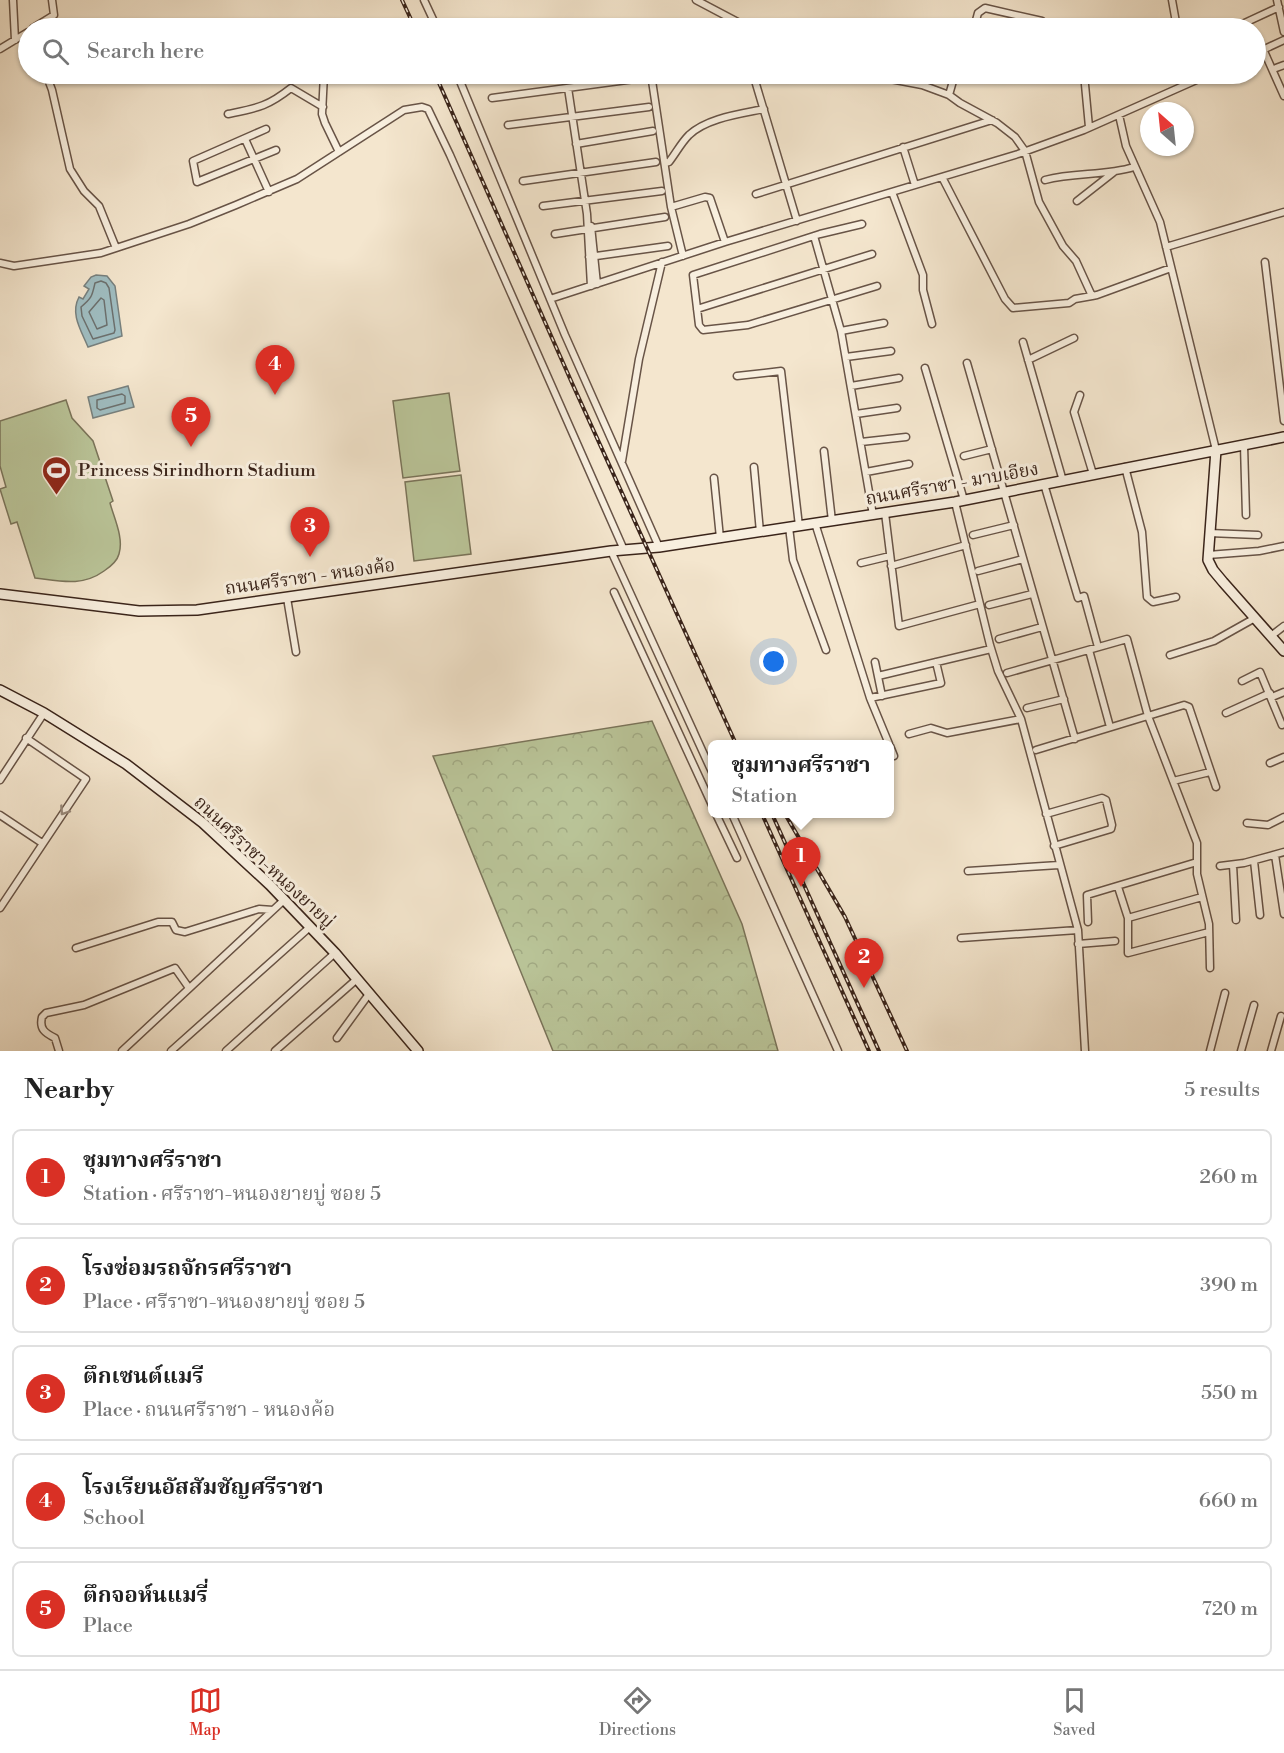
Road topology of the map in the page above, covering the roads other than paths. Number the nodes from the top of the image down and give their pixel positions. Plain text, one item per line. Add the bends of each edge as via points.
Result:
1 (13, 0) edge
2 (52, 0) edge
3 (424, 0) edge
4 (696, 0) edge
5 (1172, 0) edge
6 (1278, 4) edge
7 (49, 18) edge
8 (432, 18) edge
9 (730, 18) edge
10 (977, 18) edge
11 (1029, 18) edge
12 (1175, 18) edge
13 (1252, 18) edge
14 (1284, 32) edge
15 (18, 38) edge
16 (1284, 39) edge
17 (15, 40) junction
18 (1266, 48) edge
19 (0, 49) edge
20 (1266, 56) edge
21 (1284, 65) edge
22 (1276, 68) dead end
23 (50, 84) edge
24 (324, 84) edge
25 (462, 84) edge
26 (598, 84) edge
27 (653, 84) edge
28 (756, 84) edge
29 (917, 84) edge
30 (952, 84) edge
31 (1085, 84) edge
32 (1185, 85) edge
33 (568, 88) junction
34 (949, 95) junction
35 (1284, 96) edge
36 (492, 98) dead end
37 (323, 107) junction
38 (649, 107) dead end
39 (764, 109) junction
40 (228, 114) dead end
41 (1119, 115) junction
42 (572, 117) junction
43 (992, 120) junction
44 (508, 125) dead end
45 (1089, 127) junction
46 (266, 129) dead end
47 (653, 131) dead end
48 (245, 138) junction
49 (576, 144) junction
50 (903, 147) junction
51 (276, 150) dead end
52 (1025, 151) junction
53 (339, 152) junction
54 (254, 160) junction
55 (656, 162) dead end
56 (665, 163) junction
57 (1134, 167) junction
58 (581, 172) junction
59 (1114, 172) junction
60 (942, 177) junction
61 (1045, 180) dead end
62 (523, 181) dead end
63 (786, 184) junction
64 (915, 185) junction
65 (662, 191) dead end
66 (269, 192) junction
67 (892, 192) junction
68 (756, 194) dead end
69 (585, 200) junction
70 (1077, 201) dead end
71 (543, 206) dead end
72 (671, 207) junction
73 (1284, 212) edge
74 (665, 217) dead end
75 (796, 221) junction
76 (862, 224) dead end
77 (589, 229) junction
78 (555, 234) dead end
79 (813, 236) junction
80 (725, 242) junction
81 (668, 246) dead end
82 (1166, 247) junction
83 (116, 248) junction
84 (872, 254) dead end
85 (683, 256) junction
86 (592, 257) junction
87 (662, 262) junction
88 (1265, 262) dead end
89 (0, 263) edge
90 (823, 268) junction
91 (1171, 268) junction
92 (594, 285) junction
93 (877, 286) dead end
94 (1092, 296) junction
95 (550, 299) junction
96 (832, 299) junction
97 (697, 309) junction
98 (884, 323) dead end
99 (932, 324) dead end
100 (841, 331) junction
101 (1074, 338) dead end
102 (1023, 342) dead end
103 (891, 351) dead end
104 (846, 357) junction
105 (1028, 360) junction
106 (967, 363) dead end
107 (925, 368) dead end
108 (736, 376) dead end
109 (899, 378) dead end
110 (851, 386) junction
111 (1080, 395) dead end
112 (897, 408) dead end
113 (856, 414) junction
114 (1284, 421) edge
115 (906, 437) dead end
116 (1284, 437) edge
117 (861, 442) junction
118 (1244, 445) junction
119 (992, 449) junction
120 (1216, 450) junction
121 (824, 451) dead end
122 (964, 456) dead end
123 (622, 462) junction
124 (909, 464) dead end
125 (754, 467) dead end
126 (1125, 467) junction
127 (866, 472) junction
128 (1093, 474) junction
129 (714, 478) dead end
130 (1063, 481) junction
131 (1044, 484) junction
132 (1005, 492) junction
133 (960, 501) junction
134 (885, 513) junction
135 (873, 514) junction
136 (1246, 515) dead end
137 (832, 521) junction
138 (815, 523) junction
139 (1014, 525) junction
140 (794, 526) junction
141 (760, 532) junction
142 (1209, 534) junction
143 (973, 535) dead end
144 (1258, 535) dead end
145 (720, 538) junction
146 (966, 545) junction
147 (1284, 546) edge
148 (659, 547) junction
149 (624, 550) junction
150 (611, 551) junction
151 (1208, 555) junction
152 (890, 556) junction
153 (1023, 559) junction
154 (861, 563) dead end
155 (891, 566) junction
156 (978, 571) dead end
157 (614, 592) dead end
158 (0, 594) edge
159 (1032, 594) junction
160 (1176, 597) dead end
161 (287, 598) junction
162 (980, 604) junction
163 (989, 605) dead end
164 (1255, 618) junction
165 (1284, 626) edge
166 (1042, 627) junction
167 (1271, 636) junction
168 (999, 639) dead end
169 (1098, 647) junction
170 (991, 649) junction
171 (826, 650) dead end
172 (1089, 650) junction
173 (1284, 651) edge
174 (296, 652) dead end
175 (1170, 655) dead end
176 (1054, 661) junction
177 (875, 662) dead end
178 (936, 662) junction
179 (666, 671) junction
180 (1007, 673) dead end
181 (654, 675) junction
182 (878, 676) junction
183 (1242, 681) dead end
184 (1284, 692) edge
185 (3, 693) edge
186 (1271, 695) junction
187 (882, 696) junction
188 (870, 698) junction
189 (1064, 699) junction
190 (1027, 708) dead end
191 (44, 713) junction
192 (1226, 713) dead end
193 (1148, 716) junction
194 (1021, 719) junction
195 (1282, 724) dead end
196 (1110, 727) junction
197 (909, 734) dead end
198 (26, 738) junction
199 (1075, 739) junction
200 (887, 740) edge
201 (1036, 750) dead end
202 (1284, 758) edge
203 (708, 763) edge
204 (1270, 763) dead end
205 (1210, 772) junction
206 (0, 780) edge
207 (1173, 781) junction
208 (1216, 787) dead end
209 (708, 796) edge
210 (0, 814) edge
211 (1046, 814) junction
212 (1284, 817) edge
213 (718, 818) edge
214 (734, 818) edge
215 (1247, 823) dead end
216 (42, 843) junction
217 (1054, 846) junction
218 (1284, 852) edge
219 (1275, 855) junction
220 (737, 858) dead end
221 (1254, 861) junction
222 (1197, 862) junction
223 (1059, 865) junction
224 (1233, 865) junction
225 (1220, 866) dead end
226 (968, 871) dead end
227 (1118, 886) junction
228 (1202, 897) junction
229 (284, 900) junction
230 (0, 908) edge
231 (273, 910) junction
232 (1284, 914) edge
233 (1260, 915) dead end
234 (1128, 918) junction
235 (1236, 920) dead end
236 (1088, 922) dead end
237 (310, 927) junction
238 (1078, 930) junction
239 (1209, 932) junction
240 (961, 938) dead end
241 (1115, 941) dead end
242 (1078, 944) junction
243 (76, 948) dead end
244 (335, 953) junction
245 (1210, 968) dead end
246 (357, 979) junction
247 (189, 988) junction
248 (1225, 993) dead end
249 (369, 994) junction
250 (1254, 1005) dead end
251 (1281, 1016) dead end
252 (337, 1038) dead end
253 (59, 1051) edge
254 (122, 1051) edge
255 (171, 1051) edge
256 (226, 1051) edge
257 (275, 1051) edge
258 (418, 1051) edge
259 (838, 1051) edge
260 (1085, 1051) edge
261 (1210, 1051) edge
262 (1241, 1051) edge
263 (1271, 1051) edge

1 - 17 street
2 - 7 street via 54,15
3 - 8 street
4 - 9 street
5 - 12 street
6 - 13 street
6 - 14 street
10 - 11 street via 985,8
15 - 17 street
16 - 18 street
17 - 19 street
20 - 35 street
21 - 22 street
23 - 83 street via 70,169 99,206
24 - 37 street
25 - 95 street
26 - 33 street
27 - 56 street
28 - 39 street
29 - 34 street
30 - 34 street
31 - 45 street
32 - 41 street
33 - 36 street
33 - 42 street
34 - 43 street
37 - 40 street via 291,88 263,106
37 - 53 street via 325,123
38 - 42 street
39 - 56 street via 718,119 698,128
39 - 63 street
41 - 45 street
41 - 57 street
42 - 44 street
42 - 49 street
43 - 50 street
43 - 52 street via 1015,137
45 - 52 street
46 - 48 street
47 - 49 street
48 - 54 street
48 - 54 street via 192,161 197,182
49 - 58 street
50 - 63 street
50 - 64 street
51 - 54 street
52 - 60 street
52 - 94 street via 1039,202 1063,246 1076,261
53 - 66 street
53 - 149 street via 404,110 428,109
54 - 66 street
55 - 58 street
56 - 72 street
57 - 59 street
57 - 82 street via 1155,208
58 - 62 street
58 - 69 street
59 - 61 street
59 - 70 street
60 - 64 street
60 - 94 street via 1013,308 1070,303 1075,298
63 - 68 street
63 - 75 street
64 - 67 street
65 - 69 street
66 - 83 street
67 - 75 street
67 - 99 street via 923,275
69 - 71 street
69 - 77 street
72 - 80 street via 710,198
72 - 85 street
73 - 82 street
74 - 77 street
75 - 80 street
76 - 79 street
77 - 78 street
77 - 86 street
79 - 90 street
79 - 97 street via 693,275
80 - 85 street
81 - 86 street
82 - 91 street
83 - 89 street via 14,266
84 - 90 street
85 - 87 street
86 - 92 street
87 - 92 street
87 - 123 street via 639,359
88 - 114 street
90 - 96 street
90 - 97 street
91 - 94 street
91 - 120 street
92 - 95 street
93 - 96 street
95 - 123 street
96 - 97 street via 748,325 703,330
96 - 100 street
98 - 100 street
100 - 104 street
101 - 105 street
102 - 105 street
103 - 104 street
104 - 110 street
105 - 130 street
106 - 119 street
107 - 133 street
108 - 140 street via 781,371
109 - 110 street
110 - 113 street
111 - 128 street via 1074,412
112 - 113 street
113 - 117 street
115 - 117 street
116 - 118 main road, ถนนศรีราชา - มาบเอียง
117 - 127 street
118 - 120 main road, ถนนศรีราชา - มาบเอียง
118 - 136 street
119 - 122 street
119 - 132 street
120 - 126 main road, ถนนศรีราชา - มาบเอียง
120 - 142 main road
121 - 137 street
123 - 148 street
124 - 127 street
125 - 141 street
126 - 128 main road, ถนนศรีราชา - มาบเอียง
126 - 160 street via 1142,532 1148,597 1153,602
127 - 135 street
128 - 130 main road, ถนนศรีราชา - มาบเอียง
129 - 145 street
130 - 131 main road, ถนนศรีราชา - มาบเอียง
131 - 132 main road, ถนนศรีราชา - มาบเอียง
131 - 169 street via 1078,598 1084,596
132 - 133 main road, ถนนศรีราชา - มาบเอียง
132 - 139 street
133 - 134 main road, ถนนศรีราชา - มาบเอียง
133 - 146 street
134 - 135 main road, ถนนศรีราชา - มาบเอียง
134 - 152 street
135 - 137 main road, ถนนศรีราชา - มาบเอียง
137 - 138 main road, ถนนศรีราชา - มาบเอียง
138 - 140 main road, ถนนศรีราชา - มาบเอียง
138 - 188 street
139 - 143 street
139 - 153 street
140 - 141 main road, ถนนศรีราชา - มาบเอียง
140 - 171 street via 794,560
141 - 145 main road, ถนนศรีราชา - มาบเอียง
142 - 144 street
142 - 151 main road
145 - 148 main road, ถนนศรีราชา - มาบเอียง
146 - 155 street
146 - 162 street
147 - 151 street
148 - 149 main road, ถนนศรีราชา - มาบเอียง
149 - 150 main road, ถนนศรีราชา - หนองค้อ
150 - 161 main road, ถนนศรีราชา - หนองค้อ
150 - 179 street
151 - 164 main road via 1213,570
152 - 154 street
152 - 155 street
153 - 156 street
153 - 159 street
155 - 162 street via 898,626
157 - 181 street
158 - 161 main road, ถนนศรีราชา - หนองค้อ via 139,611 197,610
159 - 163 street
159 - 166 street
161 - 174 street
162 - 170 street
164 - 167 main road
164 - 175 street via 1214,641
165 - 167 street
166 - 168 street
166 - 176 street
167 - 173 main road
169 - 172 street
169 - 193 street via 1126,639
170 - 178 street
170 - 194 street
172 - 176 street
172 - 196 street
176 - 180 street
176 - 189 street
177 - 182 street
178 - 182 street
178 - 187 street via 941,683
179 - 181 street
179 - 203 street
181 - 209 street
182 - 187 street
183 - 186 street via 1260,672
184 - 186 street
185 - 191 main road, ถนนศรีราชา-หนองยายบู่
186 - 192 street
186 - 195 street
187 - 188 street
188 - 200 street
189 - 190 street
189 - 199 street
191 - 198 street
191 - 229 main road, ถนนศรีราชา-หนองยายบู่ via 126,765 203,823
193 - 196 street
193 - 205 street via 1184,705 1189,707
193 - 207 street
194 - 197 street via 948,734 931,728
194 - 211 street
196 - 199 street
198 - 206 street
198 -> 216 street via 86,779
199 - 201 street
202 - 204 street
205 - 207 street
205 - 208 street
207 - 222 street via 1197,843
210 - 216 street
211 - 217 street
211 - 217 street via 1106,800 1111,829
212 - 215 street via 1268,825
213 - 220 street
214 - 259 street
216 - 230 street
217 - 223 street
218 - 219 street
219 - 221 street
219 - 232 street
221 - 224 street
221 - 233 street
222 - 227 street
222 - 228 street
223 - 226 street
223 - 238 street
224 - 225 street
224 - 235 street
227 - 234 street
227 - 236 street via 1087,895
228 - 234 street
228 - 239 street
229 - 231 street
229 - 237 main road, ถนนศรีราชา-หนองยายบู่
231 - 243 street via 259,909 185,933 176,930 172,922 158,922
231 - 247 street
234 - 239 street via 1128,953
237 - 244 main road, ถนนศรีราชา-หนองยายบู่
237 - 255 street
238 - 240 street
238 - 242 street
239 - 245 street
241 - 242 street
242 - 260 street
244 - 246 main road, ถนนศรีราชา-หนองยายบู่
244 - 256 street
246 - 249 main road, ถนนศรีราชา-หนองยายบู่
246 - 257 street
247 - 253 street via 175,968 84,1005 46,1013 42,1027 55,1038
247 - 254 street
248 - 261 street
249 - 252 street
249 - 258 main road, ถนนศรีราชา-หนองยายบู่
250 - 262 street
251 - 263 street

